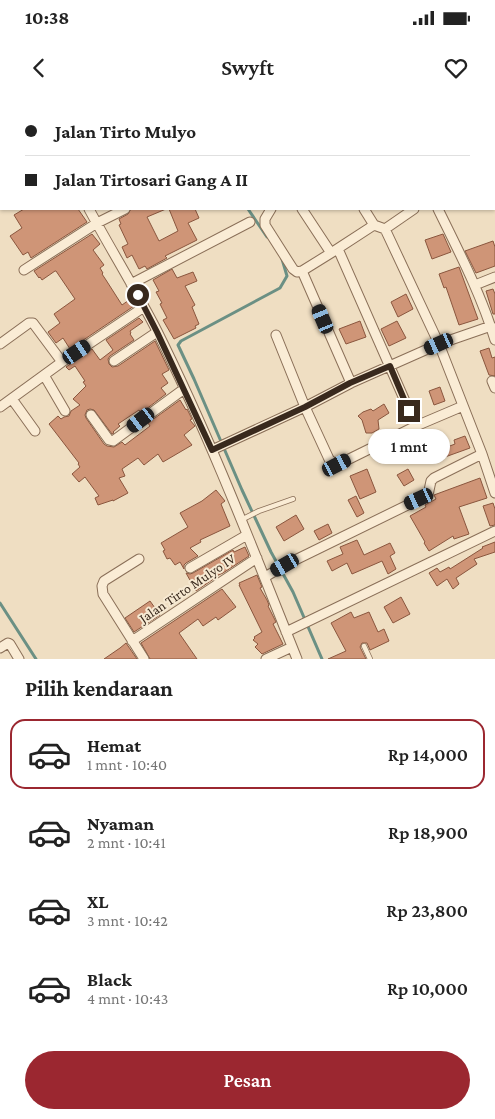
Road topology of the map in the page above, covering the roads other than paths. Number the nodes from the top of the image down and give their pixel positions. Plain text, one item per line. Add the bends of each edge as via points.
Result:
1 (90, 210) edge
2 (123, 210) edge
3 (270, 210) edge
4 (303, 210) edge
5 (365, 210) edge
6 (412, 210) edge
7 (438, 210) edge
8 (250, 222) dead end
9 (96, 223) junction
10 (374, 224) junction
11 (385, 228) junction
12 (334, 251) junction
13 (24, 270) dead end
14 (302, 271) junction
15 (495, 277) edge
16 (131, 284) junction
17 (475, 285) junction
18 (144, 307) junction
19 (491, 326) junction
20 (157, 332) junction
21 (276, 334) dead end
22 (495, 340) edge
23 (0, 344) edge
24 (439, 344) junction
25 (114, 361) dead end
26 (62, 362) junction
27 (390, 366) junction
28 (44, 375) junction
29 (350, 383) junction
30 (184, 389) junction
31 (12, 399) junction
32 (463, 406) junction
33 (0, 407) edge
34 (305, 407) junction
35 (66, 411) dead end
36 (91, 415) dead end
37 (416, 426) junction
38 (35, 431) dead end
39 (219, 447) junction
40 (482, 454) junction
41 (491, 471) edge
42 (495, 493) edge
43 (293, 499) dead end
44 (245, 518) junction
45 (495, 531) edge
46 (247, 535) junction
47 (257, 558) junction
48 (139, 559) dead end
49 (190, 568) dead end
50 (265, 577) junction
51 (286, 632) junction
52 (132, 641) junction
53 (364, 646) dead end
54 (292, 647) junction
55 (0, 648) edge
56 (19, 659) edge
57 (144, 659) edge
58 (266, 659) edge
59 (297, 659) edge
60 (370, 659) edge

1 - 9 street
2 - 9 street
3 - 14 street via 265,219 266,228 292,269
4 - 12 street
5 - 10 street
6 - 11 street
7 - 17 street
8 - 16 street
9 - 13 street
9 - 16 street
10 - 11 street
10 - 12 street
11 - 24 street
12 - 14 street
12 - 27 street
14 - 29 street
15 - 17 street
16 - 18 street
17 - 19 street
18 - 20 street
18 - 26 street
19 - 22 street
19 - 24 street
20 - 25 street
20 - 30 street
21 - 34 street
23 - 26 street via 33,323
24 - 27 street
24 - 32 street
26 - 28 street
27 - 29 street
27 - 37 street
28 - 31 street
28 - 35 street
29 - 34 street
30 - 36 street via 113,441
30 - 39 street
31 - 33 street
31 - 38 street
32 - 37 street
32 - 40 street
34 - 37 street via 329,459 337,465
34 - 39 street
39 - 44 street
40 - 41 street
40 - 50 street via 434,478 428,495
41 - 42 street
43 - 44 lane
44 - 46 street
45 - 51 street
46 - 47 street
46 - 49 street
47 - 50 street
47 - 52 street, Jalan Tirto Mulyo IV
48 - 52 street via 104,581 102,586 103,594
50 - 51 street
51 - 54 street
52 - 57 street
53 - 60 lane
54 - 58 street
54 - 59 street
55 - 56 street via 10,644

